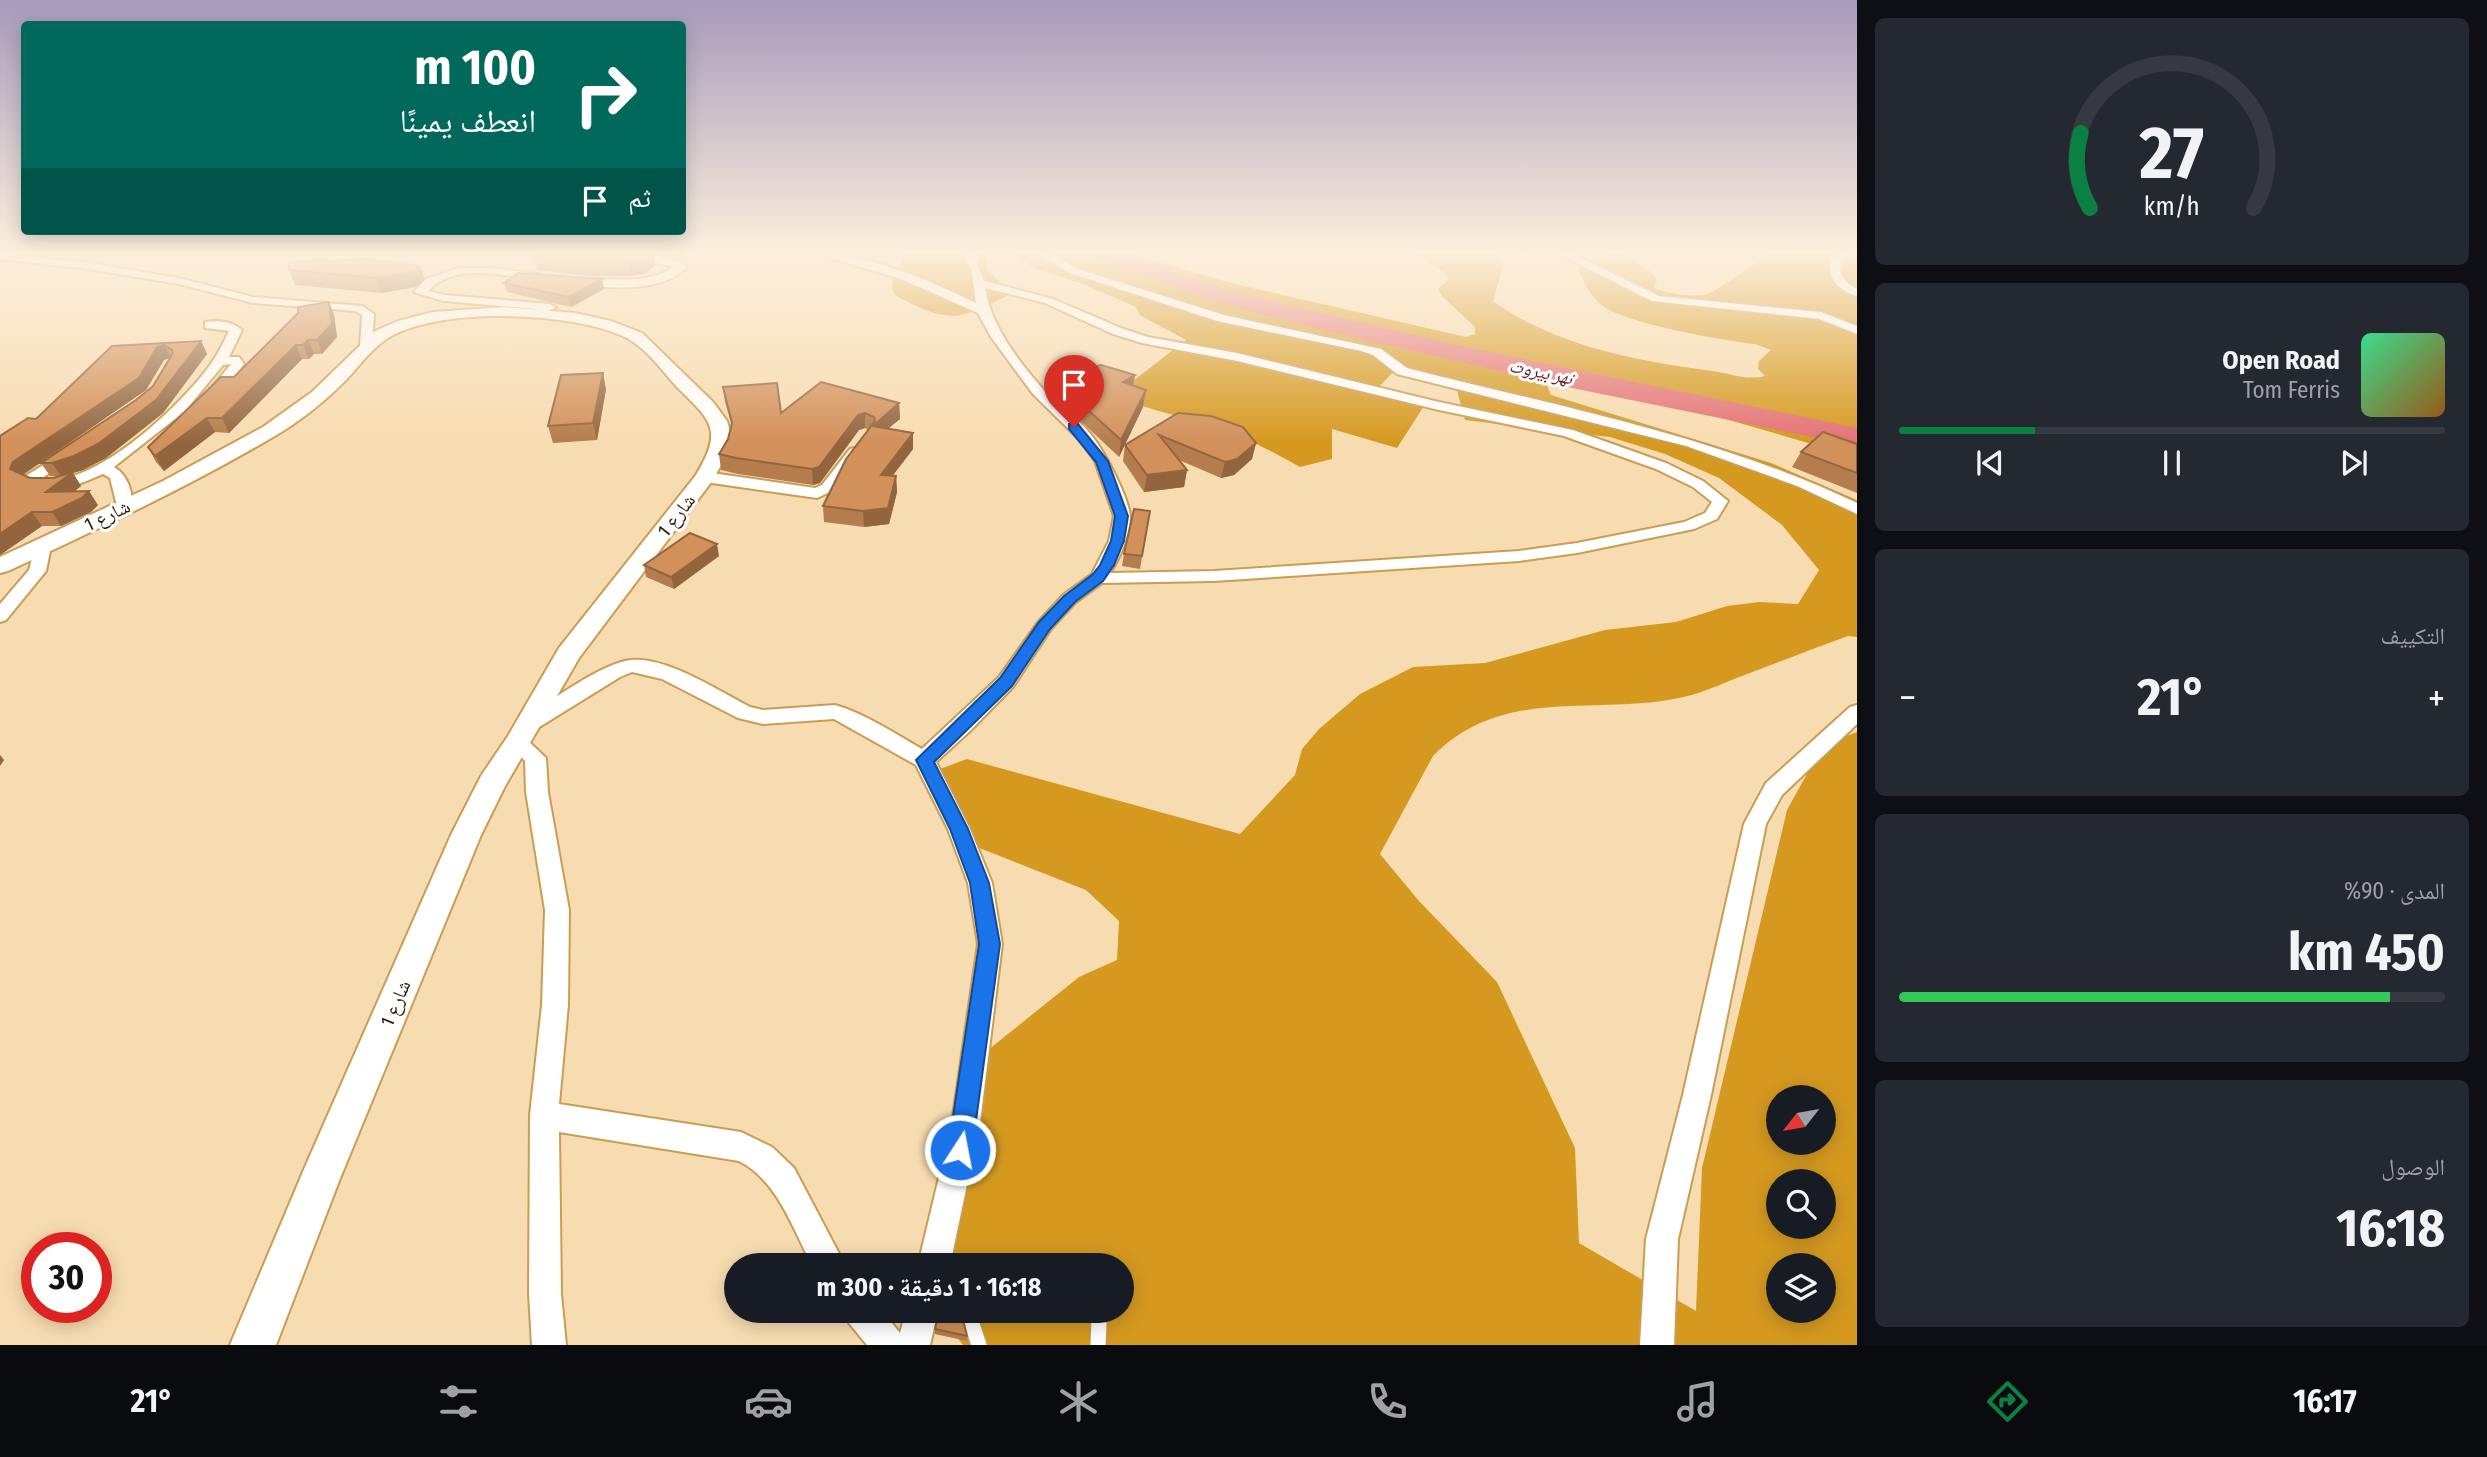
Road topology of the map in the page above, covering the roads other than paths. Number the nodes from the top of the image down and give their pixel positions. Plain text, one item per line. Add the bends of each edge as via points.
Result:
1 (368, 317) edge
2 (442, 317) edge
3 (564, 317) edge
4 (986, 317) edge
5 (1085, 317) edge
6 (1217, 317) edge
7 (1823, 317) edge
8 (209, 325) dead end
9 (1857, 330) edge
10 (366, 347) junction
11 (221, 361) joint
12 (866, 435) edge
13 (82, 445) edge
14 (110, 471) junction
15 (705, 477) junction
16 (124, 507) junction
17 (1857, 509) edge
18 (43, 546) junction
19 (0, 566) edge
20 (1098, 578) junction
21 (0, 616) edge
22 (1857, 712) edge
23 (523, 734) junction
24 (924, 760) junction
25 (544, 1115) junction
26 (823, 1253) edge
27 (937, 1253) edge
28 (871, 1323) edge
29 (919, 1323) edge
30 (972, 1323) edge
31 (1100, 1323) edge
32 (253, 1345) edge
33 (549, 1345) edge
34 (888, 1345) edge
35 (913, 1345) edge
36 (979, 1345) edge
37 (1098, 1345) edge
38 (1657, 1345) edge

1 - 10 street
2 - 10 street, شارع 1 via 396,327
3 - 15 street, شارع 1 via 631,334 714,417 722,439
4 - 20 street via 1038,391 1086,438 1102,461 1122,516 1117,541
5 - 20 street via 1146,340 1568,433 1661,466 1720,501 1711,516 1688,526 1519,556 1214,576
6 - 17 street via 1364,348 1402,371 1732,454
7 - 9 street
8 - 11 street via 236,330
10 - 16 street, شارع 1 via 333,383 290,418
11 - 14 street via 173,418
12 - 15 street via 827,488 817,493
13 - 14 street via 29,480 42,487
14 - 16 street via 123,490
15 - 23 street, شارع 1 via 568,654
16 - 18 street, شارع 1
18 - 19 street, شارع 1
18 - 21 street via 37,571
20 - 24 street via 1069,599 1006,682
22 - 38 street via 1774,789 1755,824 1662,1240
23 - 24 street via 613,672 631,666 669,674 745,713 763,717 843,715
23 - 25 street via 535,758 557,910 555,1005
23 - 32 street, شارع 1 via 466,835
24 - 27 street via 959,829 979,883 990,944 966,1123
25 - 26 street via 741,1147 762,1157 783,1179
25 - 33 street
28 - 34 street
29 - 35 street
30 - 36 lane
31 - 37 lane

